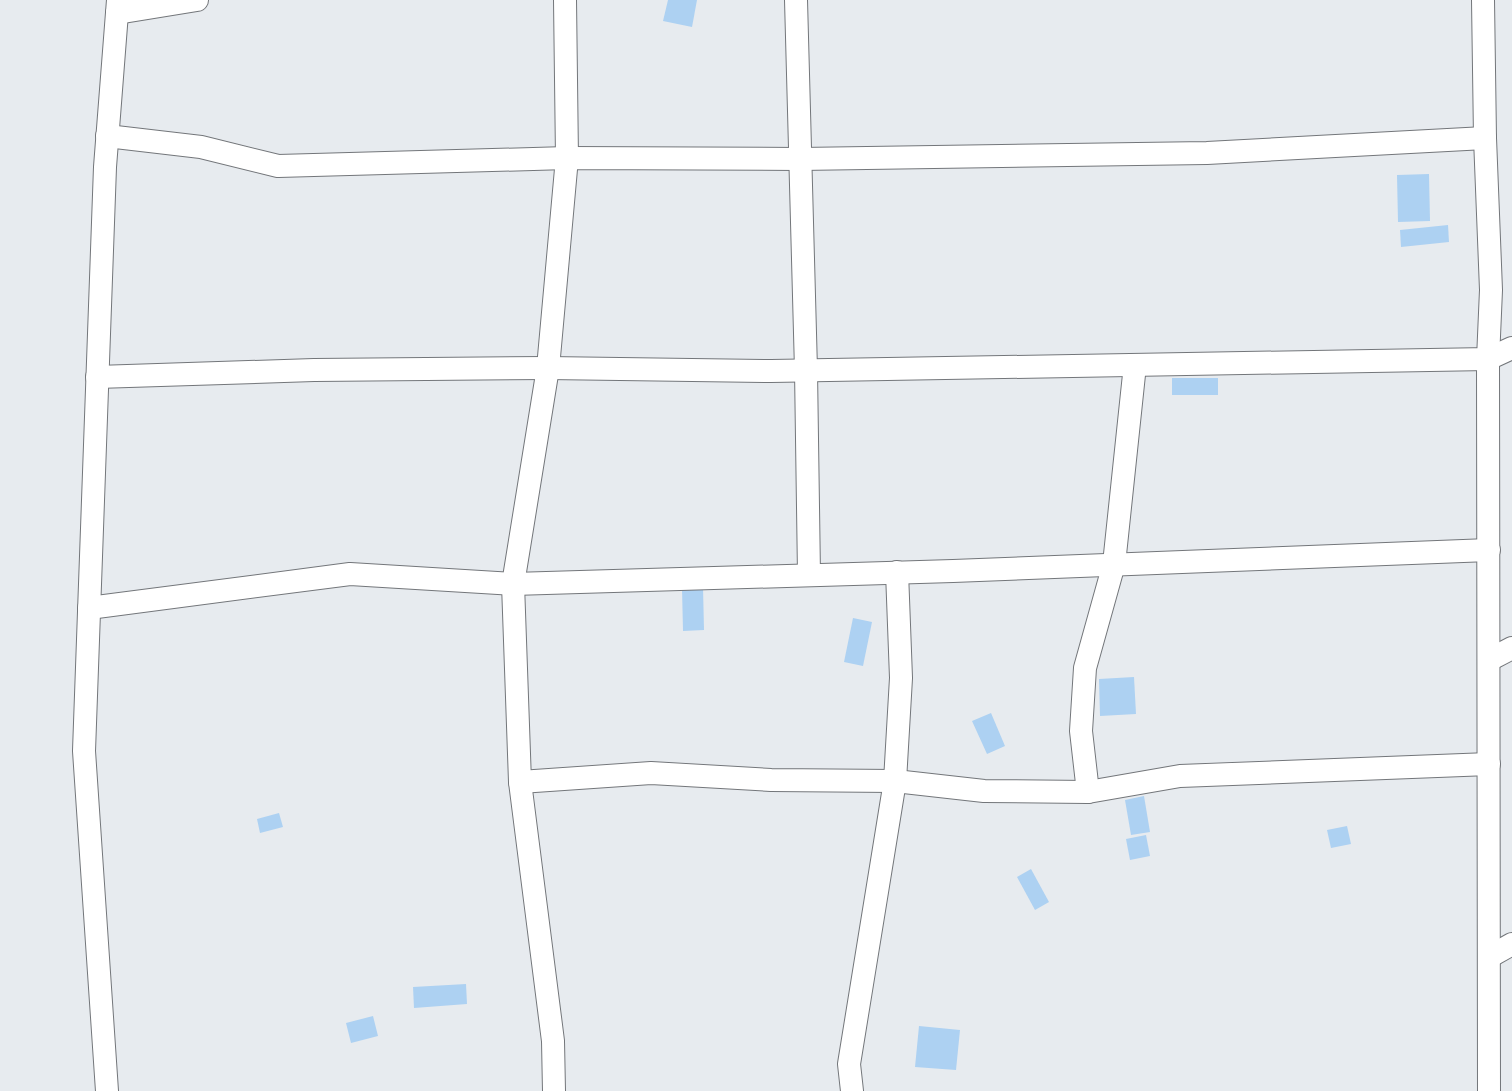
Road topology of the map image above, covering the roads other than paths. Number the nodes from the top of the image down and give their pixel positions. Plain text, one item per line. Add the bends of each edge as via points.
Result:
1 (197, 0) edge
2 (565, 0) edge
3 (796, 0) edge
4 (1483, 0) edge
5 (117, 7) edge
6 (108, 136) junction
7 (1485, 138) junction
8 (567, 158) junction
9 (800, 159) junction
10 (1512, 348) edge
11 (1488, 359) junction
12 (1135, 365) junction
13 (548, 368) junction
14 (806, 370) junction
15 (97, 377) junction
16 (1489, 550) junction
17 (1114, 564) junction
18 (897, 572) junction
19 (809, 575) junction
20 (513, 584) junction
21 (89, 608) junction
22 (1512, 648) edge
23 (1489, 660) junction
24 (1489, 764) junction
25 (895, 781) junction
26 (520, 782) junction
27 (1088, 792) junction
28 (1512, 944) edge
29 (1489, 957) junction
30 (106, 1091) edge
31 (554, 1091) edge
32 (852, 1091) edge
33 (1489, 1091) edge

1 - 5 street
2 - 8 street
3 - 9 street
4 - 7 street
5 - 6 street
6 - 8 street via 201,147 278,166
6 - 15 street
7 - 9 street via 1207,153
7 - 11 street via 1491,290
8 - 9 street
8 - 13 street
9 - 14 street
10 - 11 street
11 - 12 street
11 - 16 street
12 - 14 street
12 - 17 street
13 - 14 street
13 - 15 street via 314,370
13 - 20 street
14 - 19 street
15 - 21 street
16 - 17 street
16 - 23 street
17 - 18 street
17 - 27 street via 1085,668 1081,731
18 - 19 street
18 - 25 street via 901,678
19 - 20 street
20 - 21 street via 350,574
20 - 26 street
21 - 30 street via 84,751
22 - 23 street
23 - 24 street
24 - 27 street via 1180,776
24 - 29 street
25 - 26 street via 771,780 651,774
25 - 27 street via 984,791
25 - 32 street via 849,1064
26 - 31 street via 552,1041
28 - 29 street
29 - 33 street

